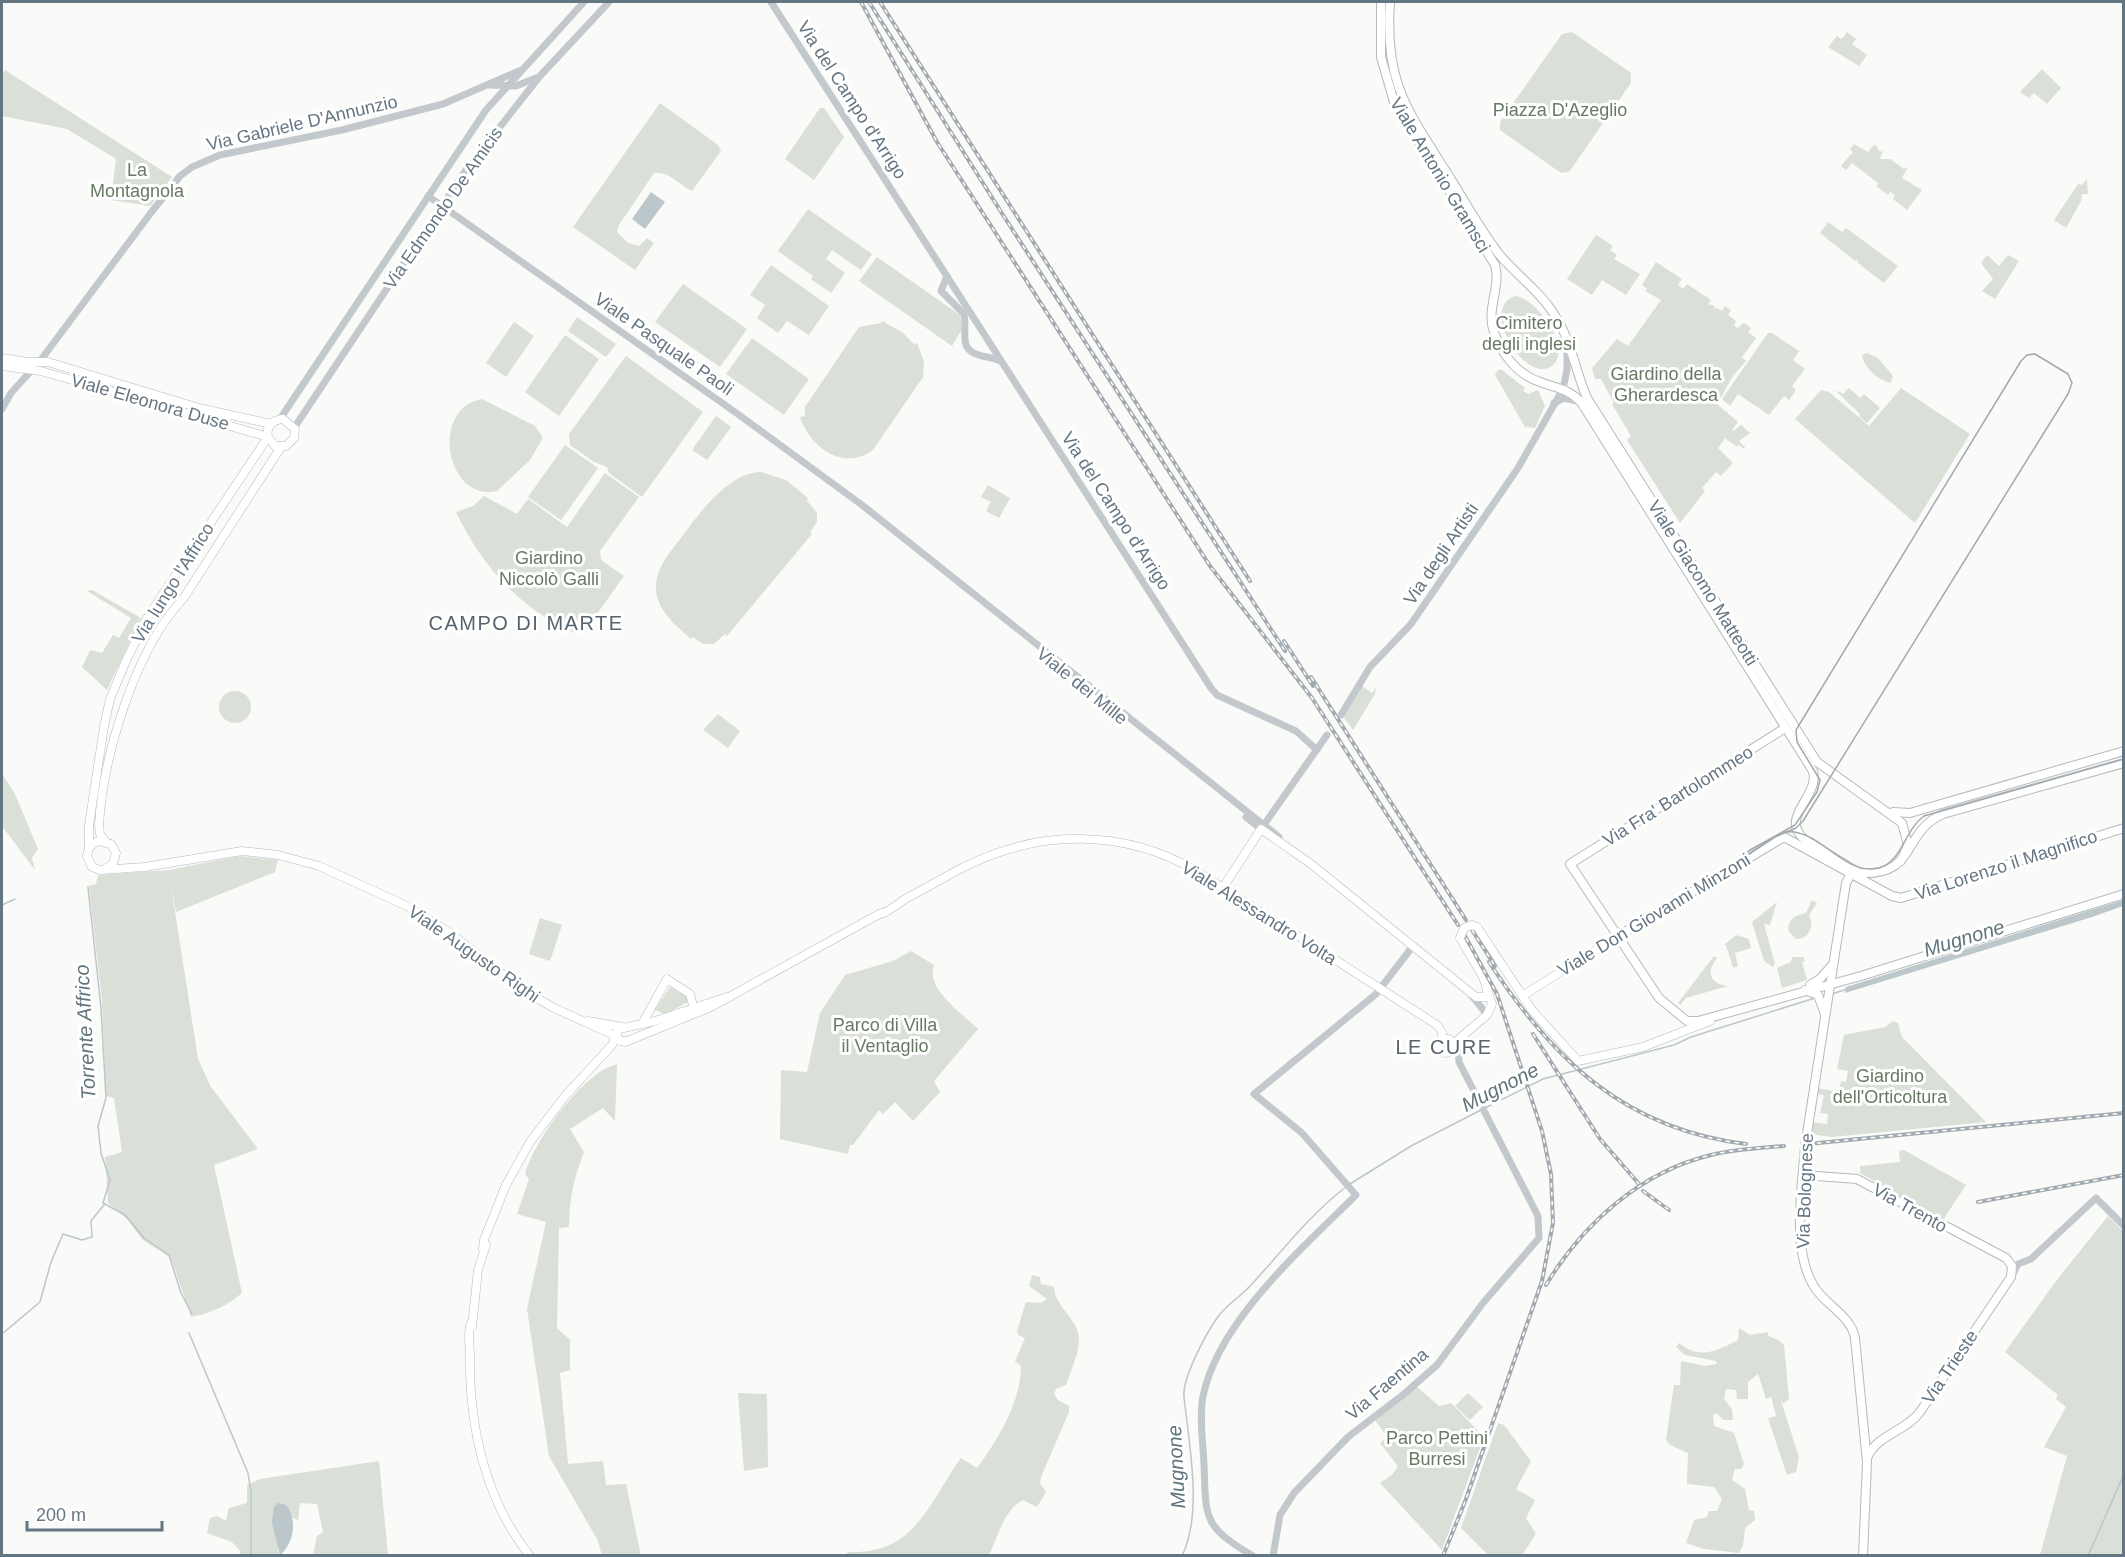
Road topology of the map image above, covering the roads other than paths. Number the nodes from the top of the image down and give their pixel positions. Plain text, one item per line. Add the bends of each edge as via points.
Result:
1 (584, 2) edge
2 (609, 2) edge
3 (771, 2) edge
4 (1381, 2) edge
5 (1390, 2) edge
6 (519, 71) junction
7 (540, 76) junction
8 (506, 85) junction
9 (484, 86) junction
10 (491, 103) junction
11 (428, 196) junction
12 (442, 206) junction
13 (947, 275) junction
14 (944, 284) junction
15 (953, 285) junction
16 (1565, 334) junction
17 (2, 357) edge
18 (40, 361) junction
19 (1002, 363) junction
20 (2, 366) edge
21 (31, 370) junction
22 (1563, 389) junction
23 (1579, 401) junction
24 (1550, 407) junction
25 (2, 409) edge
26 (280, 419) junction
27 (271, 423) junction
28 (294, 428) junction
29 (268, 437) junction
30 (281, 447) junction
31 (855, 500) joint
32 (1341, 715) dead end
33 (1785, 728) junction
34 (1327, 735) dead end
35 (1317, 750) junction
36 (2124, 751) edge
37 (2124, 763) edge
38 (1874, 802) junction
39 (1263, 827) junction
40 (2124, 828) edge
41 (105, 841) junction
42 (89, 847) junction
43 (115, 860) junction
44 (1901, 861) junction
45 (105, 869) junction
46 (124, 869) junction
47 (1851, 874) junction
48 (1861, 874) junction
49 (1222, 889) junction
50 (2124, 894) edge
51 (1618, 936) junction
52 (1413, 946) junction
53 (1833, 963) junction
54 (1832, 986) junction
55 (1488, 987) junction
56 (1380, 990) junction
57 (1467, 990) junction
58 (1799, 991) junction
59 (1522, 996) junction
60 (713, 1003) junction
61 (694, 1006) junction
62 (1825, 1010) junction
63 (1730, 1011) junction
64 (690, 1016) junction
65 (1484, 1018) junction
66 (580, 1020) junction
67 (642, 1024) junction
68 (622, 1027) junction
69 (1465, 1035) junction
70 (616, 1036) junction
71 (1442, 1039) junction
72 (627, 1041) junction
73 (1453, 1044) junction
74 (604, 1055) junction
75 (1803, 1175) junction
76 (2124, 1226) edge
77 (2034, 1256) junction
78 (2008, 1260) junction
79 (2012, 1275) junction
80 (1869, 1445) junction
81 (530, 1556) edge
82 (1253, 1556) edge
83 (1273, 1556) edge
84 (1863, 1556) edge

1 - 6 street
2 - 7 street, Via Edmondo De Amicis
3 - 13 street, Via del Campo d'Arrigo
4 - 22 main road, Viale Antonio Gramsci via 1380,49 1391,95 1491,259 1497,276 1491,317 1502,350 1525,375
5 - 16 main road, Viale Antonio Gramsci via 1389,55 1402,99 1491,242 1544,299
6 - 8 street
6 - 9 street, Via Gabriele D'Annunzio
7 - 8 street via 522,85
7 - 12 street, Via Edmondo De Amicis
8 - 9 street, Via Gabriele D'Annunzio
8 - 10 street
9 - 10 street via 491,90
9 - 18 street, Via Gabriele D'Annunzio via 439,104 350,129 226,153 192,167 150,214
10 - 11 street
11 - 12 street, Viale Pasquale Paoli
11 - 26 street
12 - 28 street, Via Edmondo De Amicis
12 - 31 street, Viale Pasquale Paoli
13 - 14 street
13 - 15 street, Via del Campo d'Arrigo
14 - 15 street
14 - 19 street via 943,294 964,314 968,349
15 - 19 street, Via del Campo d'Arrigo
16 - 22 street via 1568,369
16 - 38 main road, Viale Giacomo Matteotti via 1584,392 1817,762
17 - 18 main road, Viale Eleonora Duse
18 - 21 street, Via Gabriele D'Annunzio
18 - 27 main road, Viale Eleonora Duse via 200,408
19 - 35 street, Via del Campo d'Arrigo via 1203,676 1218,693 1296,731
20 - 21 main road, Viale Eleonora Duse
21 - 25 street, Via Gabriele D'Annunzio
21 - 29 main road, Viale Eleonora Duse
22 - 23 main road
22 - 24 street, Via degli Artisti
23 - 24 street via 1564,398
23 - 33 main road, Viale Giacomo Matteotti
24 - 32 street, Via degli Artisti via 1518,468 1415,619 1364,676
26 - 27 main road
26 - 28 main road
27 - 29 main road, Via lungo l'Affrico
28 - 30 main road via 292,442
29 - 30 main road
29 - 42 main road, Via lungo l'Affrico via 147,618 126,661 110,699 102,737
30 - 41 main road via 157,636 125,706 112,745 101,801 99,830
31 - 39 street, Viale dei Mille via 861,509
33 - 48 main road, Viale Giacomo Matteotti via 1811,768 1814,783 1797,814 1797,831 1805,840
33 - 51 main road, Via Fra' Bartolommeo via 1570,864
34 - 35 street
35 - 39 street
36 - 38 main road via 1910,813 1892,812
37 - 44 main road via 1934,818
38 - 44 main road via 1904,826 1908,845
39 - 49 main road
39 - 52 main road, Viale dei Mille
40 - 47 main road, Via Lorenzo il Magnifico via 1904,898
41 - 42 main road
41 - 43 main road via 114,848
42 - 45 main road, Via lungo l'Affrico via 89,864
43 - 45 main road
43 - 46 main road
44 - 48 main road via 1885,872
45 - 46 main road, Viale Augusto Righi
46 - 66 main road, Viale Augusto Righi via 242,851 319,866 407,906 516,985
47 - 48 main road
47 - 51 main road, Viale Don Giovanni Minzoni via 1781,838
47 - 53 main road, Via Bolognese via 1846,883
49 - 56 main road, Viale Alessandro Volta
49 - 60 main road, Viale Alessandro Volta via 1191,867 1154,851 1113,840 1064,838 1025,844 993,854 898,903 786,970
50 - 54 main road
51 - 59 main road, Viale Don Giovanni Minzoni
51 - 63 main road via 1659,998 1690,1022
52 - 56 street
52 - 57 main road, Viale dei Mille
53 - 54 main road, Via Bolognese
53 - 58 main road via 1820,979
54 - 58 main road
54 - 62 main road, Via Bolognese
55 - 57 main road via 1484,999
55 - 59 main road, bridge via 1460,938 1464,928 1471,925 1477,927
55 - 65 main road via 1492,1004
56 - 71 main road, Viale Alessandro Volta via 1440,1028
56 - 82 street via 1254,1094 1302,1133 1355,1194 1283,1267 1232,1330 1208,1380 1201,1409 1206,1505 1219,1535
57 - 65 street via 1485,1010
58 - 62 main road via 1817,994
58 - 63 main road
59 - 63 main road via 1578,1061 1634,1050
60 - 61 main road, Viale Augusto Righi
60 - 64 main road
61 - 64 main road
61 - 67 main road, Viale Augusto Righi
61 - 67 main road via 690,994 667,979
62 - 75 main road, Via Bolognese
64 - 72 main road
65 - 69 main road
66 - 68 main road, Viale Augusto Righi
66 - 70 main road, Viale Augusto Righi
67 - 68 main road, Viale Augusto Righi
68 - 70 main road
69 - 73 main road
69 - 83 street, Via Faentina via 1458,1046 1459,1062 1539,1218 1537,1242 1483,1303 1437,1365 1348,1437 1294,1493 1280,1515
70 - 72 main road, Viale Augusto Righi via 619,1041
70 - 74 main road
71 - 73 main road
71 - 73 main road via 1438,1046 1442,1053 1450,1052
72 - 74 main road
74 - 81 main road via 552,1111 513,1170 486,1238 471,1323 476,1427 494,1495
75 - 78 main road, Via Trento via 1855,1179
75 - 80 main road, Via Bolognese via 1804,1265 1821,1297 1854,1331
76 - 77 street, Via Trieste via 2096,1198
77 - 78 street
77 - 79 street, Via Trieste via 2018,1264
78 - 79 main road
79 - 80 main road, Via Trieste via 1922,1409 1906,1427
80 - 84 main road, Via Bolognese

